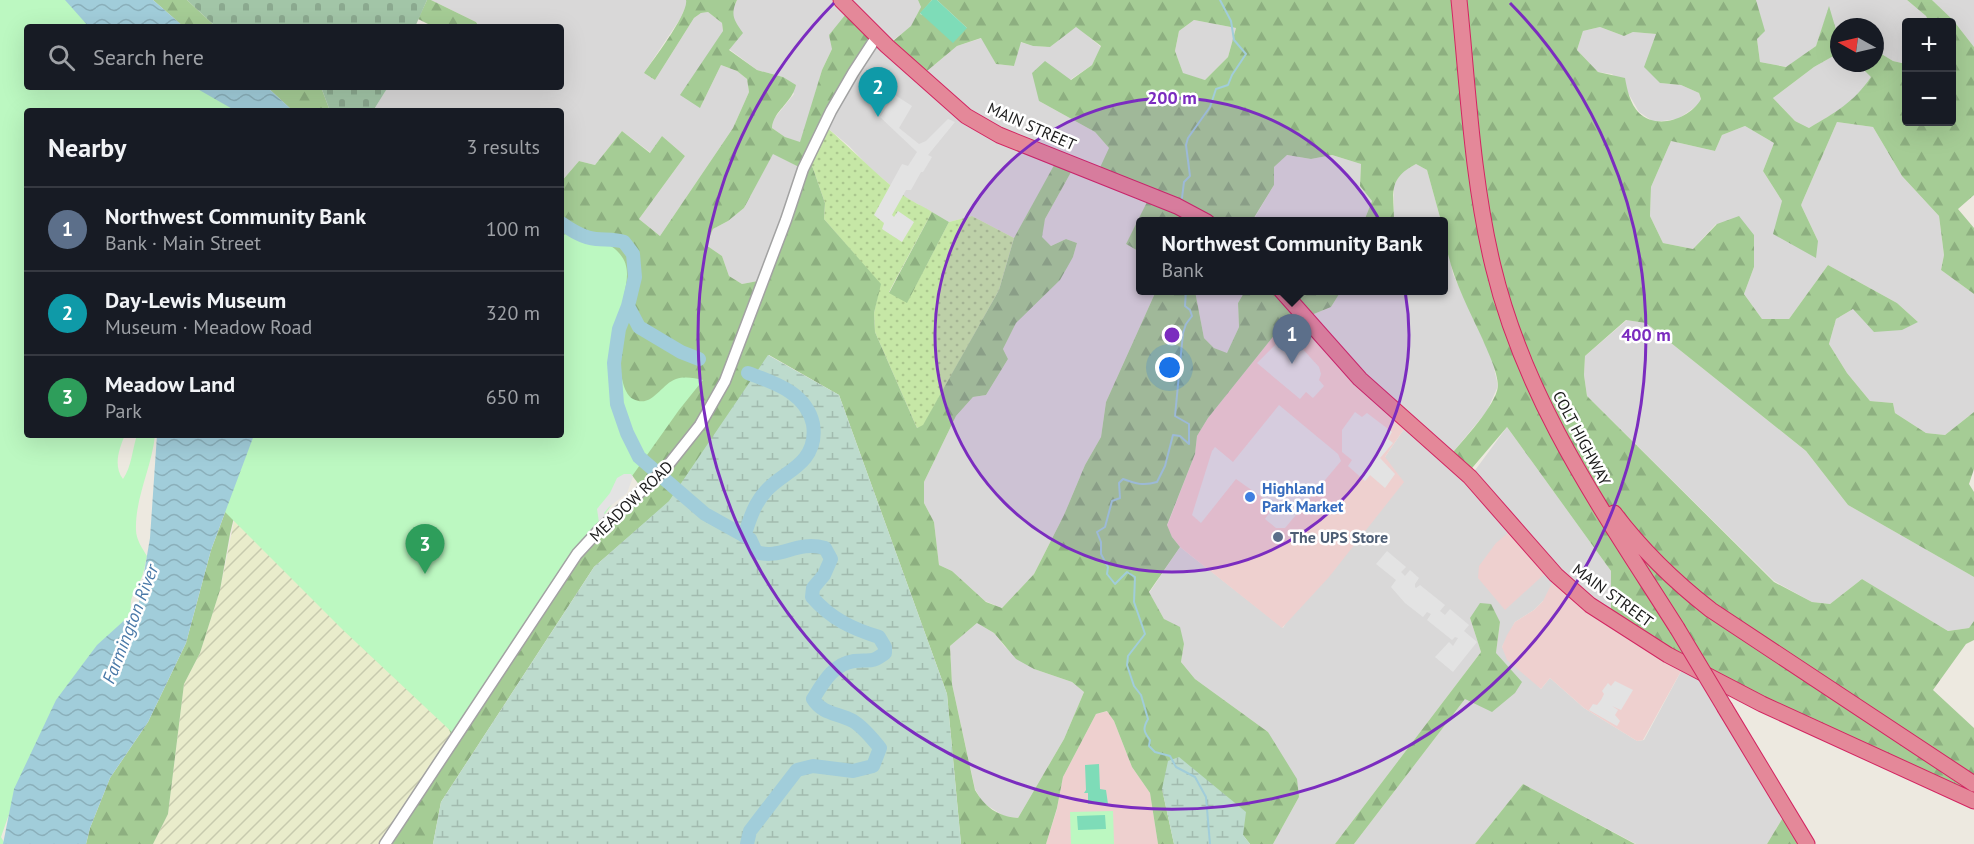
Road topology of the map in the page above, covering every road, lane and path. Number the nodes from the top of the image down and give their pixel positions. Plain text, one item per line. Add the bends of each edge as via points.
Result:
1 (841, 0) edge
2 (1459, 0) edge
3 (877, 36) junction
4 (1198, 217) edge
5 (1285, 295) edge
6 (1540, 398) junction
7 (1974, 784) edge
8 (1974, 801) edge
9 (385, 844) edge
10 (1807, 844) edge

1 - 3 highway, MAIN STREET
2 - 6 highway, COLT HIGHWAY via 1487,240 1509,321
3 - 4 highway, MAIN STREET via 966,116 999,135
3 - 9 street, MEADOW ROAD via 831,111 803,169 725,381 700,426 665,470 577,554
5 - 8 highway, MAIN STREET via 1360,379 1470,477 1556,575 1590,605 1661,651 1752,699
6 - 7 highway via 1625,527 1689,592 1730,624
6 - 10 highway, COLT HIGHWAY, bridge via 1573,464

